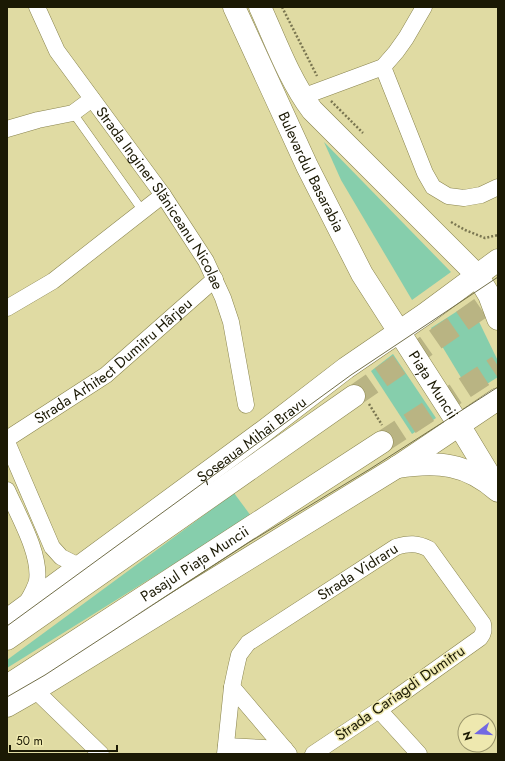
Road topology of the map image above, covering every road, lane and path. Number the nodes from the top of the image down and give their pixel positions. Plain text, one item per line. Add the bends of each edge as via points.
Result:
1 (37, 7) edge
2 (234, 7) edge
3 (260, 7) edge
4 (282, 7) edge
5 (424, 7) edge
6 (383, 67) junction
7 (323, 89) junction
8 (302, 97) junction
9 (92, 99) junction
10 (73, 113) junction
11 (7, 129) edge
12 (365, 136) dead end
13 (498, 188) edge
14 (163, 194) junction
15 (142, 210) junction
16 (449, 221) dead end
17 (498, 235) edge
18 (498, 260) edge
19 (477, 275) junction
20 (215, 279) junction
21 (7, 308) edge
22 (498, 319) edge
23 (399, 332) junction
24 (360, 397) joint
25 (498, 399) edge
26 (246, 405) dead end
27 (498, 419) edge
28 (459, 425) junction
29 (383, 435) joint
30 (7, 439) edge
31 (7, 442) edge
32 (397, 467) junction
33 (7, 490) edge
34 (498, 491) edge
35 (81, 567) junction
36 (24, 608) junction
37 (7, 620) edge
38 (484, 630) joint
39 (7, 639) edge
40 (7, 686) edge
41 (232, 687) junction
42 (35, 690) junction
43 (7, 706) edge
44 (379, 710) junction
45 (225, 750) edge
46 (287, 752) edge
47 (101, 754) edge
48 (313, 754) edge
49 (419, 754) edge

1 - 9 street, Strada Inginer Slăniceanu Nicolae via 57,51
2 - 23 main road, Bulevardul Basarabia via 326,206 362,274
3 - 8 main road, Bulevardul Basarabia
4 - 7 path
5 - 6 street via 406,38
6 - 7 street
6 - 13 street via 433,187 448,196 464,198
7 - 8 street
7 - 12 path via 326,96
8 - 19 main road, Bulevardul Basarabia
9 - 10 street
9 - 14 street, Strada Inginer Slăniceanu Nicolae
10 - 11 street
10 - 15 lane
14 - 15 street
14 - 20 street, Strada Inginer Slăniceanu Nicolae
15 - 21 street via 53,281
16 - 17 path via 485,238
18 - 19 main road, Șoseaua Mihai Bravu
19 - 22 main road, Bulevardul Basarabia via 489,295
19 - 23 main road, Șoseaua Mihai Bravu
20 - 26 street, Strada Inginer Slăniceanu Nicolae via 231,322
20 - 30 street, Strada Arhitect Dumitru Hârjeu via 106,375
23 - 28 main road, Piața Muncii
23 - 35 main road, Șoseaua Mihai Bravu via 346,368
24 - 29 path
24 - 39 main road
25 - 28 main road
27 - 28 main road, Piața Muncii
28 - 32 main road
28 - 34 main road
29 - 40 main road, Pasajul Piața Muncii
31 - 35 street via 52,547 60,557
32 - 34 main road via 432,463 453,466 474,474
32 - 42 main road
33 - 36 street via 34,552 38,571 33,593
35 - 36 main road, Șoseaua Mihai Bravu
36 - 37 main road, Șoseaua Mihai Bravu
38 - 41 street, Strada Vidraru via 472,607 429,549 422,545 406,544 396,547 248,643 239,655
38 - 44 street, Strada Cariagdi Dumitru via 480,638
41 - 45 street, Strada Vidraru
41 - 46 street
42 - 43 main road
42 - 47 street
44 - 48 street, Strada Cariagdi Dumitru
44 - 49 street
45 - 46 street

